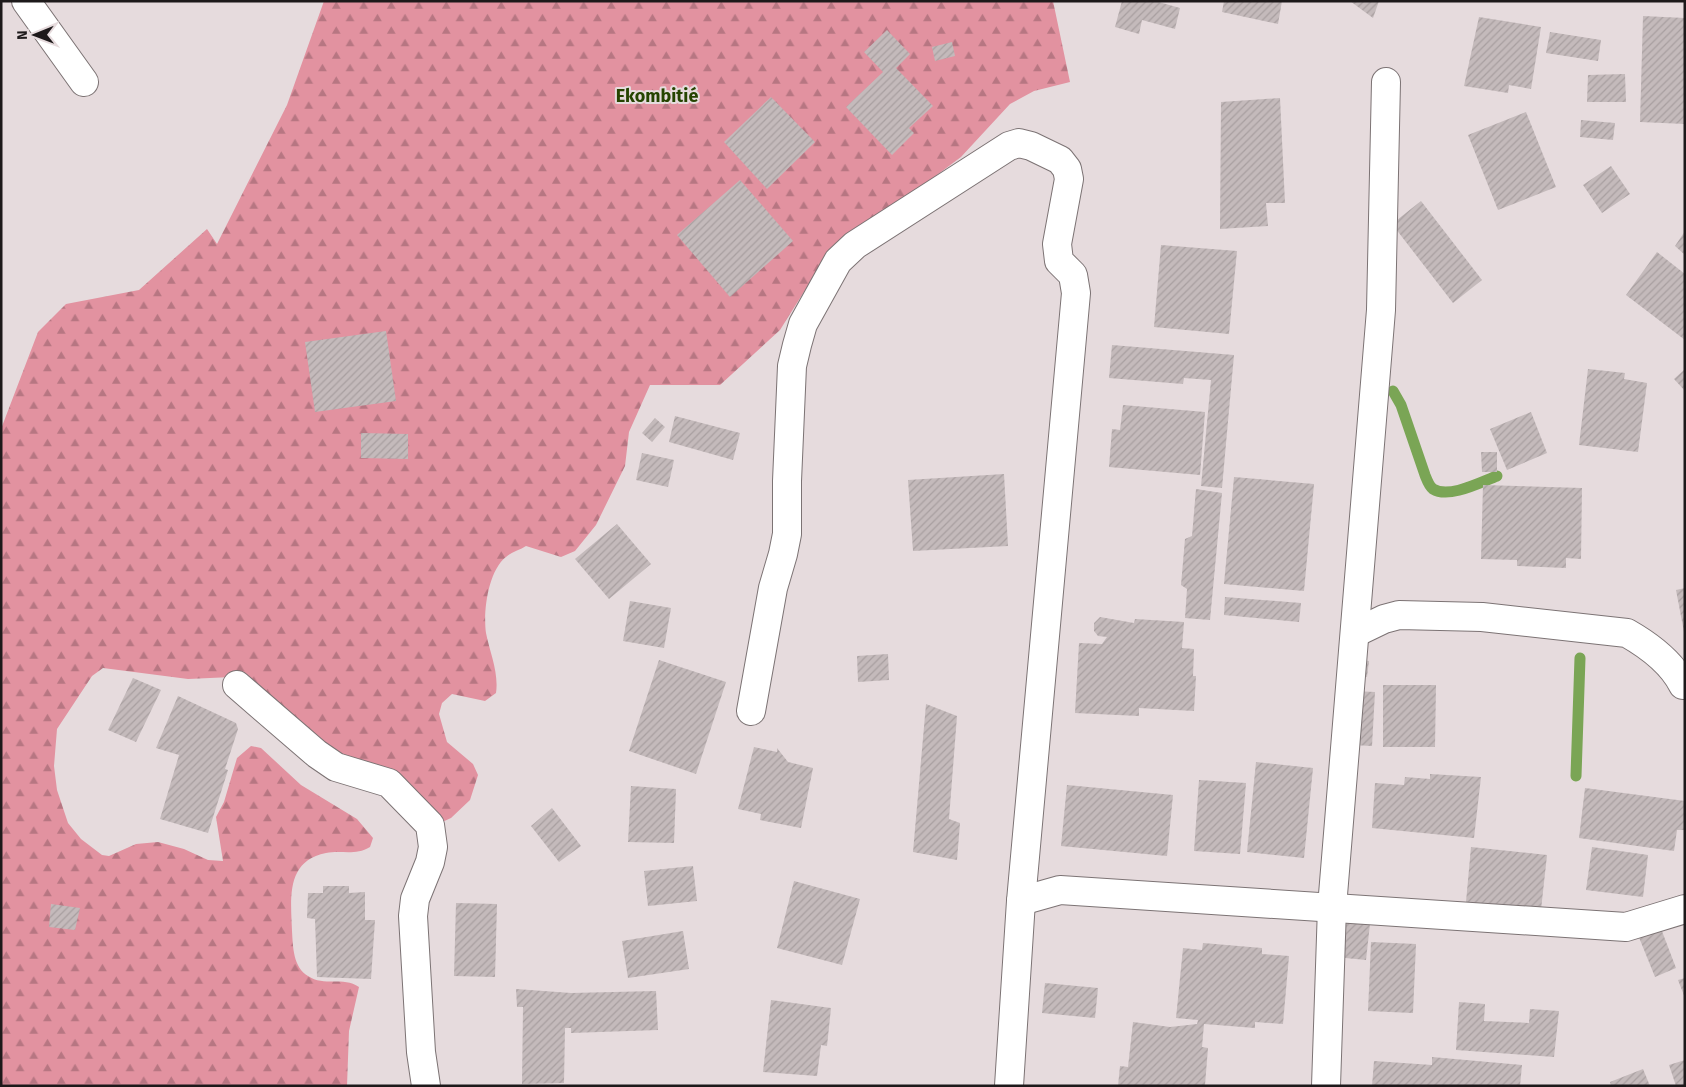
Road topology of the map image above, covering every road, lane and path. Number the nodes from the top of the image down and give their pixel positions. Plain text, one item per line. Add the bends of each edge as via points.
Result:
1 (26, 1) edge
2 (84, 82) dead end
3 (1386, 82) dead end
4 (1355, 633) junction
5 (237, 685) dead end
6 (1683, 685) dead end
7 (751, 711) dead end
8 (1022, 900) junction
9 (1332, 907) junction
10 (1685, 909) edge
11 (426, 1086) edge
12 (1009, 1086) edge
13 (1326, 1086) edge

1 - 2 street
3 - 4 street via 1381,310
4 - 6 street via 1398,615 1482,617 1627,633 1644,642 1678,675
4 - 9 street
5 - 11 street via 336,767 389,784 430,825 432,854 415,899 414,916 421,1052
7 - 8 street via 773,588 787,534 792,366 803,324 838,261 855,244 1010,146 1020,143 1031,146 1060,160 1069,178 1057,244 1059,260 1072,275 1076,294
8 - 9 street via 1060,890
8 - 12 street
9 - 10 street via 1626,927
9 - 13 street

